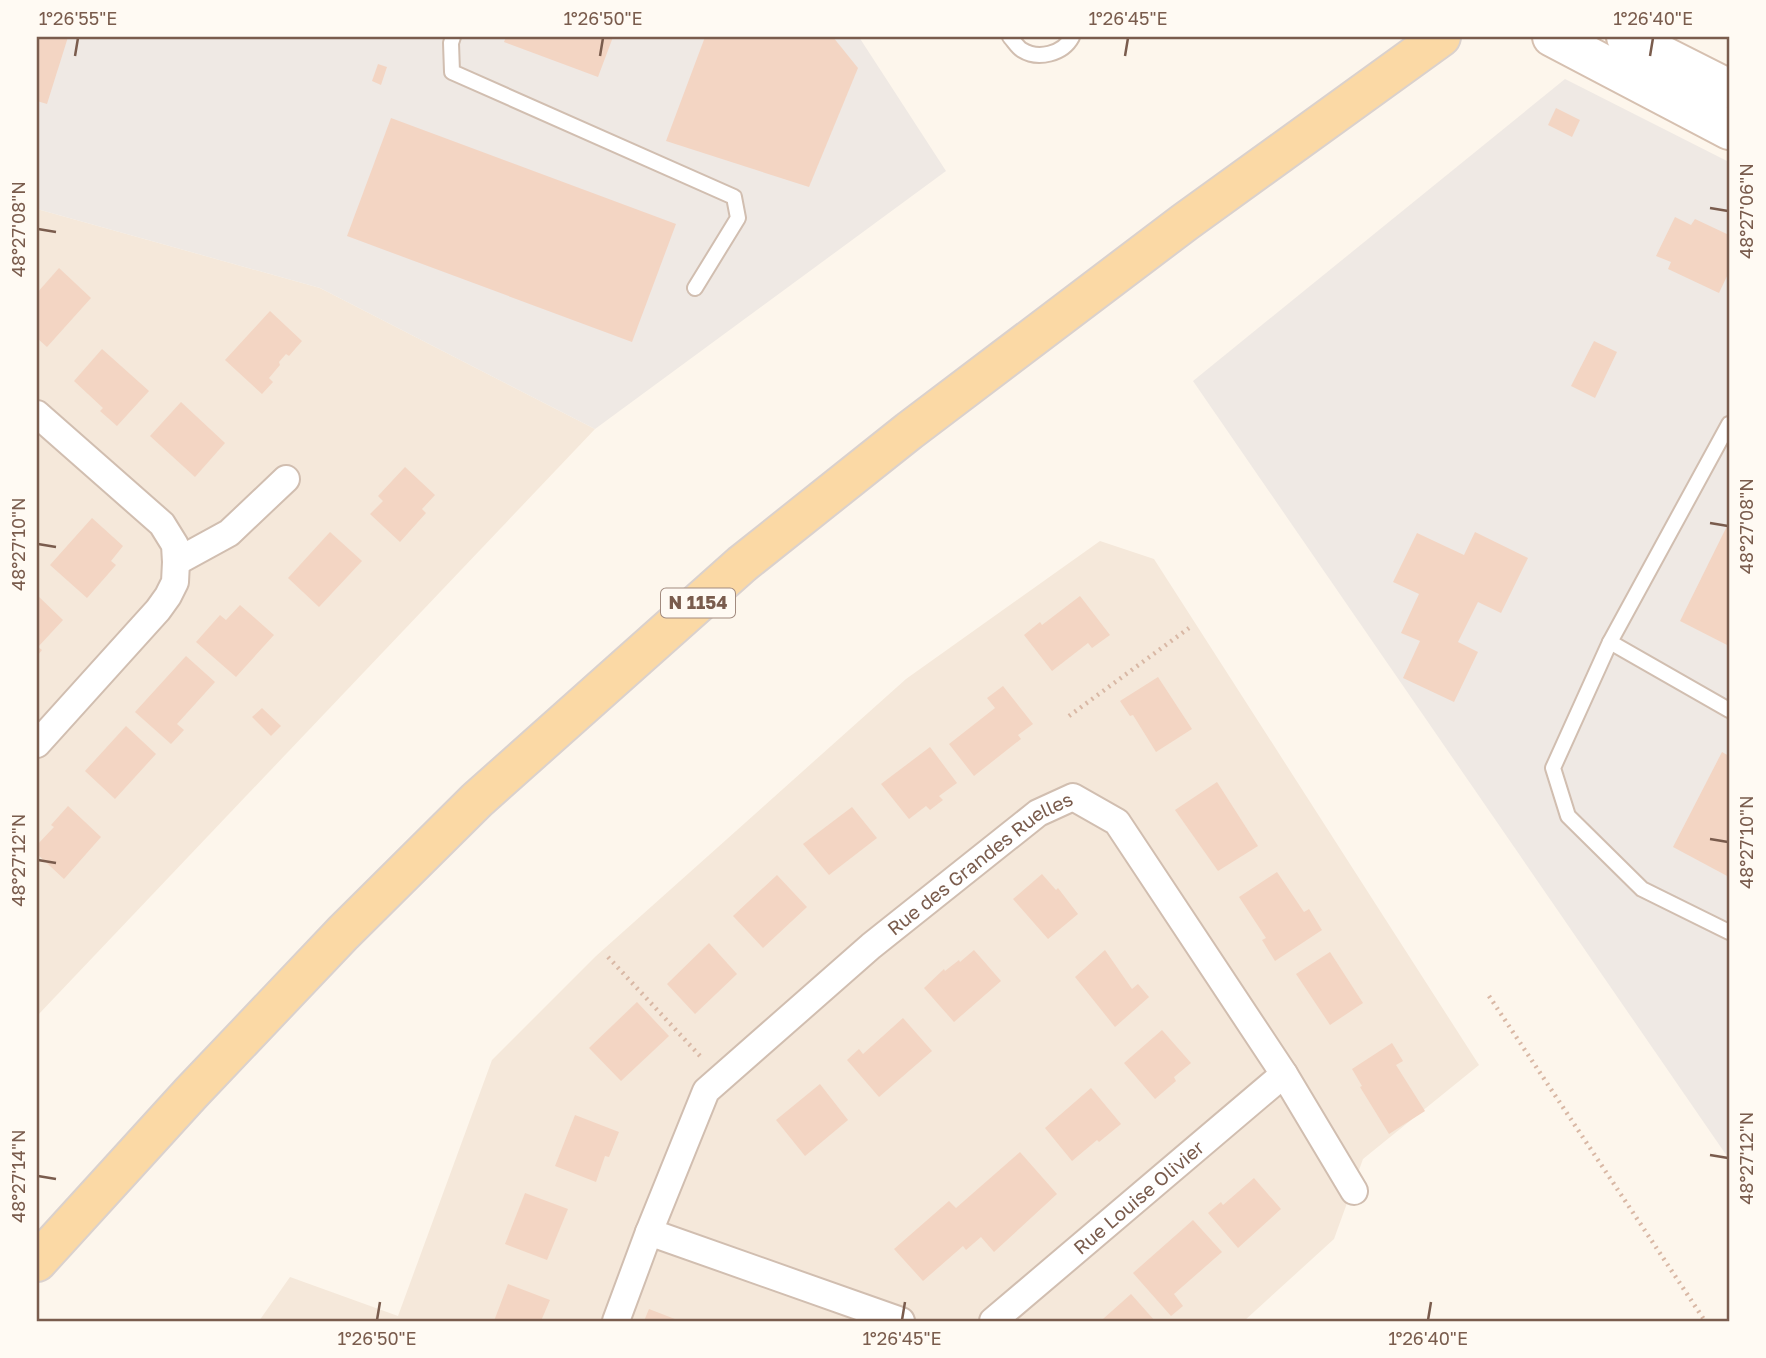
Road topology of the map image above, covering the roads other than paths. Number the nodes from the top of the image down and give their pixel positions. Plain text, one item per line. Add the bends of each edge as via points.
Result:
1 (453, 37) edge
2 (1010, 37) edge
3 (1072, 37) edge
4 (1441, 37) edge
5 (1626, 37) edge
6 (1558, 40) edge
7 (1729, 89) edge
8 (1729, 130) edge
9 (695, 288) dead end
10 (37, 414) edge
11 (1729, 424) edge
12 (286, 479) dead end
13 (176, 562) junction
14 (1610, 642) junction
15 (1729, 710) edge
16 (37, 744) edge
17 (1729, 932) edge
18 (1284, 1074) junction
19 (1354, 1191) dead end
20 (649, 1232) junction
21 (37, 1262) edge
22 (616, 1321) edge
23 (901, 1321) edge
24 (993, 1321) edge

1 - 9 lane via 452,72 734,197 738,218
2 - 3 lane via 1020,49 1034,54 1052,54
4 - 21 main road, N 1154 via 1174,230 742,564 477,800 200,1083
5 - 7 main road
6 - 8 main road
10 - 13 street via 162,524 175,545
11 - 14 lane
12 - 13 street via 229,533
13 - 16 street via 169,596
14 - 15 lane
14 - 17 lane via 1553,768 1568,816 1642,889
18 - 19 street, Rue des Grandes Ruelles
18 - 20 street, Rue des Grandes Ruelles via 1117,822 1073,797 1038,813 871,946 706,1091
18 - 24 street, Rue Louise Olivier
20 - 22 street, Rue des Grandes Ruelles
20 - 23 street

